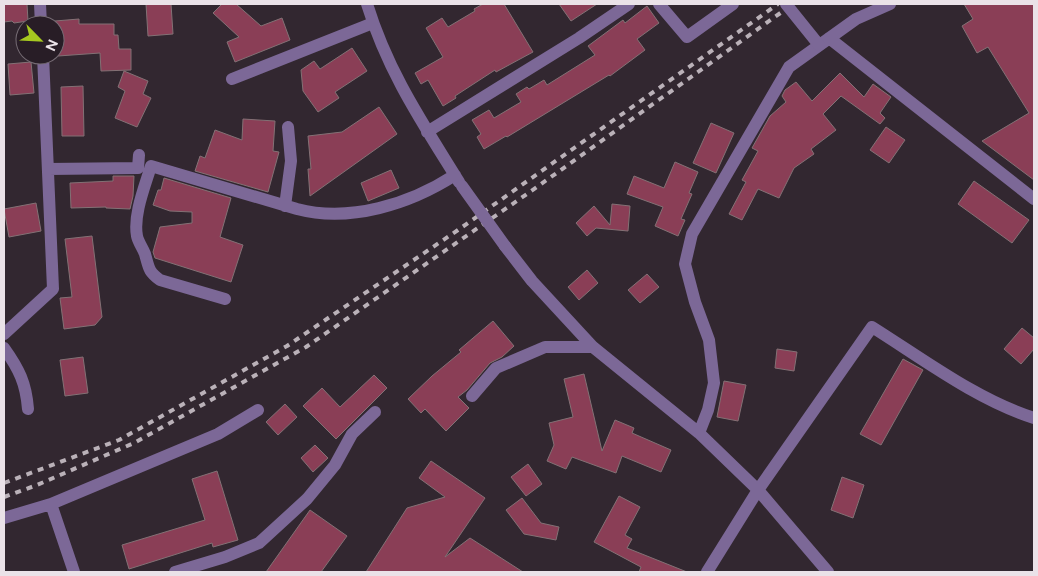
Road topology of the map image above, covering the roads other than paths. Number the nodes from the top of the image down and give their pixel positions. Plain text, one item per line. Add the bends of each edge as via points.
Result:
1 (368, 4) edge
2 (628, 4) edge
3 (659, 4) edge
4 (733, 4) edge
5 (786, 4) edge
6 (890, 4) edge
7 (373, 23) junction
8 (824, 42) junction
9 (43, 65) edge
10 (232, 79) dead end
11 (288, 127) dead end
12 (427, 132) junction
13 (139, 155) dead end
14 (48, 169) junction
15 (459, 180) junction
16 (1034, 199) edge
17 (285, 206) junction
18 (225, 300) dead end
19 (4, 334) edge
20 (593, 347) junction
21 (4, 348) edge
22 (472, 396) dead end
23 (28, 409) dead end
24 (258, 410) dead end
25 (375, 412) dead end
26 (1034, 418) edge
27 (699, 433) junction
28 (758, 490) junction
29 (51, 504) junction
30 (4, 518) edge
31 (74, 572) edge
32 (175, 572) edge
33 (708, 572) edge
34 (828, 572) edge

1 - 7 street
2 - 12 street
3 - 4 street via 687,37
5 - 8 street, bridge
6 - 8 street via 856,19
7 - 10 street
7 - 12 street via 388,62
8 - 16 street
8 - 27 street via 788,67 692,234 685,264 708,340 714,383
9 - 14 street
11 - 17 street via 292,161
12 - 15 street
13 - 14 street via 138,168
14 - 19 street via 53,289
15 - 17 street via 356,214 322,214
15 - 20 street, bridge via 532,281
17 - 18 street via 151,166 136,228 147,266 160,280
20 - 22 street via 545,347 496,368
20 - 27 street
21 - 23 street via 20,374
24 - 29 street via 218,434
25 - 32 street via 352,434 334,465 306,499 259,543
26 - 28 street via 1011,411 974,391 872,327
27 - 28 street
28 - 33 street
28 - 34 street
29 - 30 street
29 - 31 street

